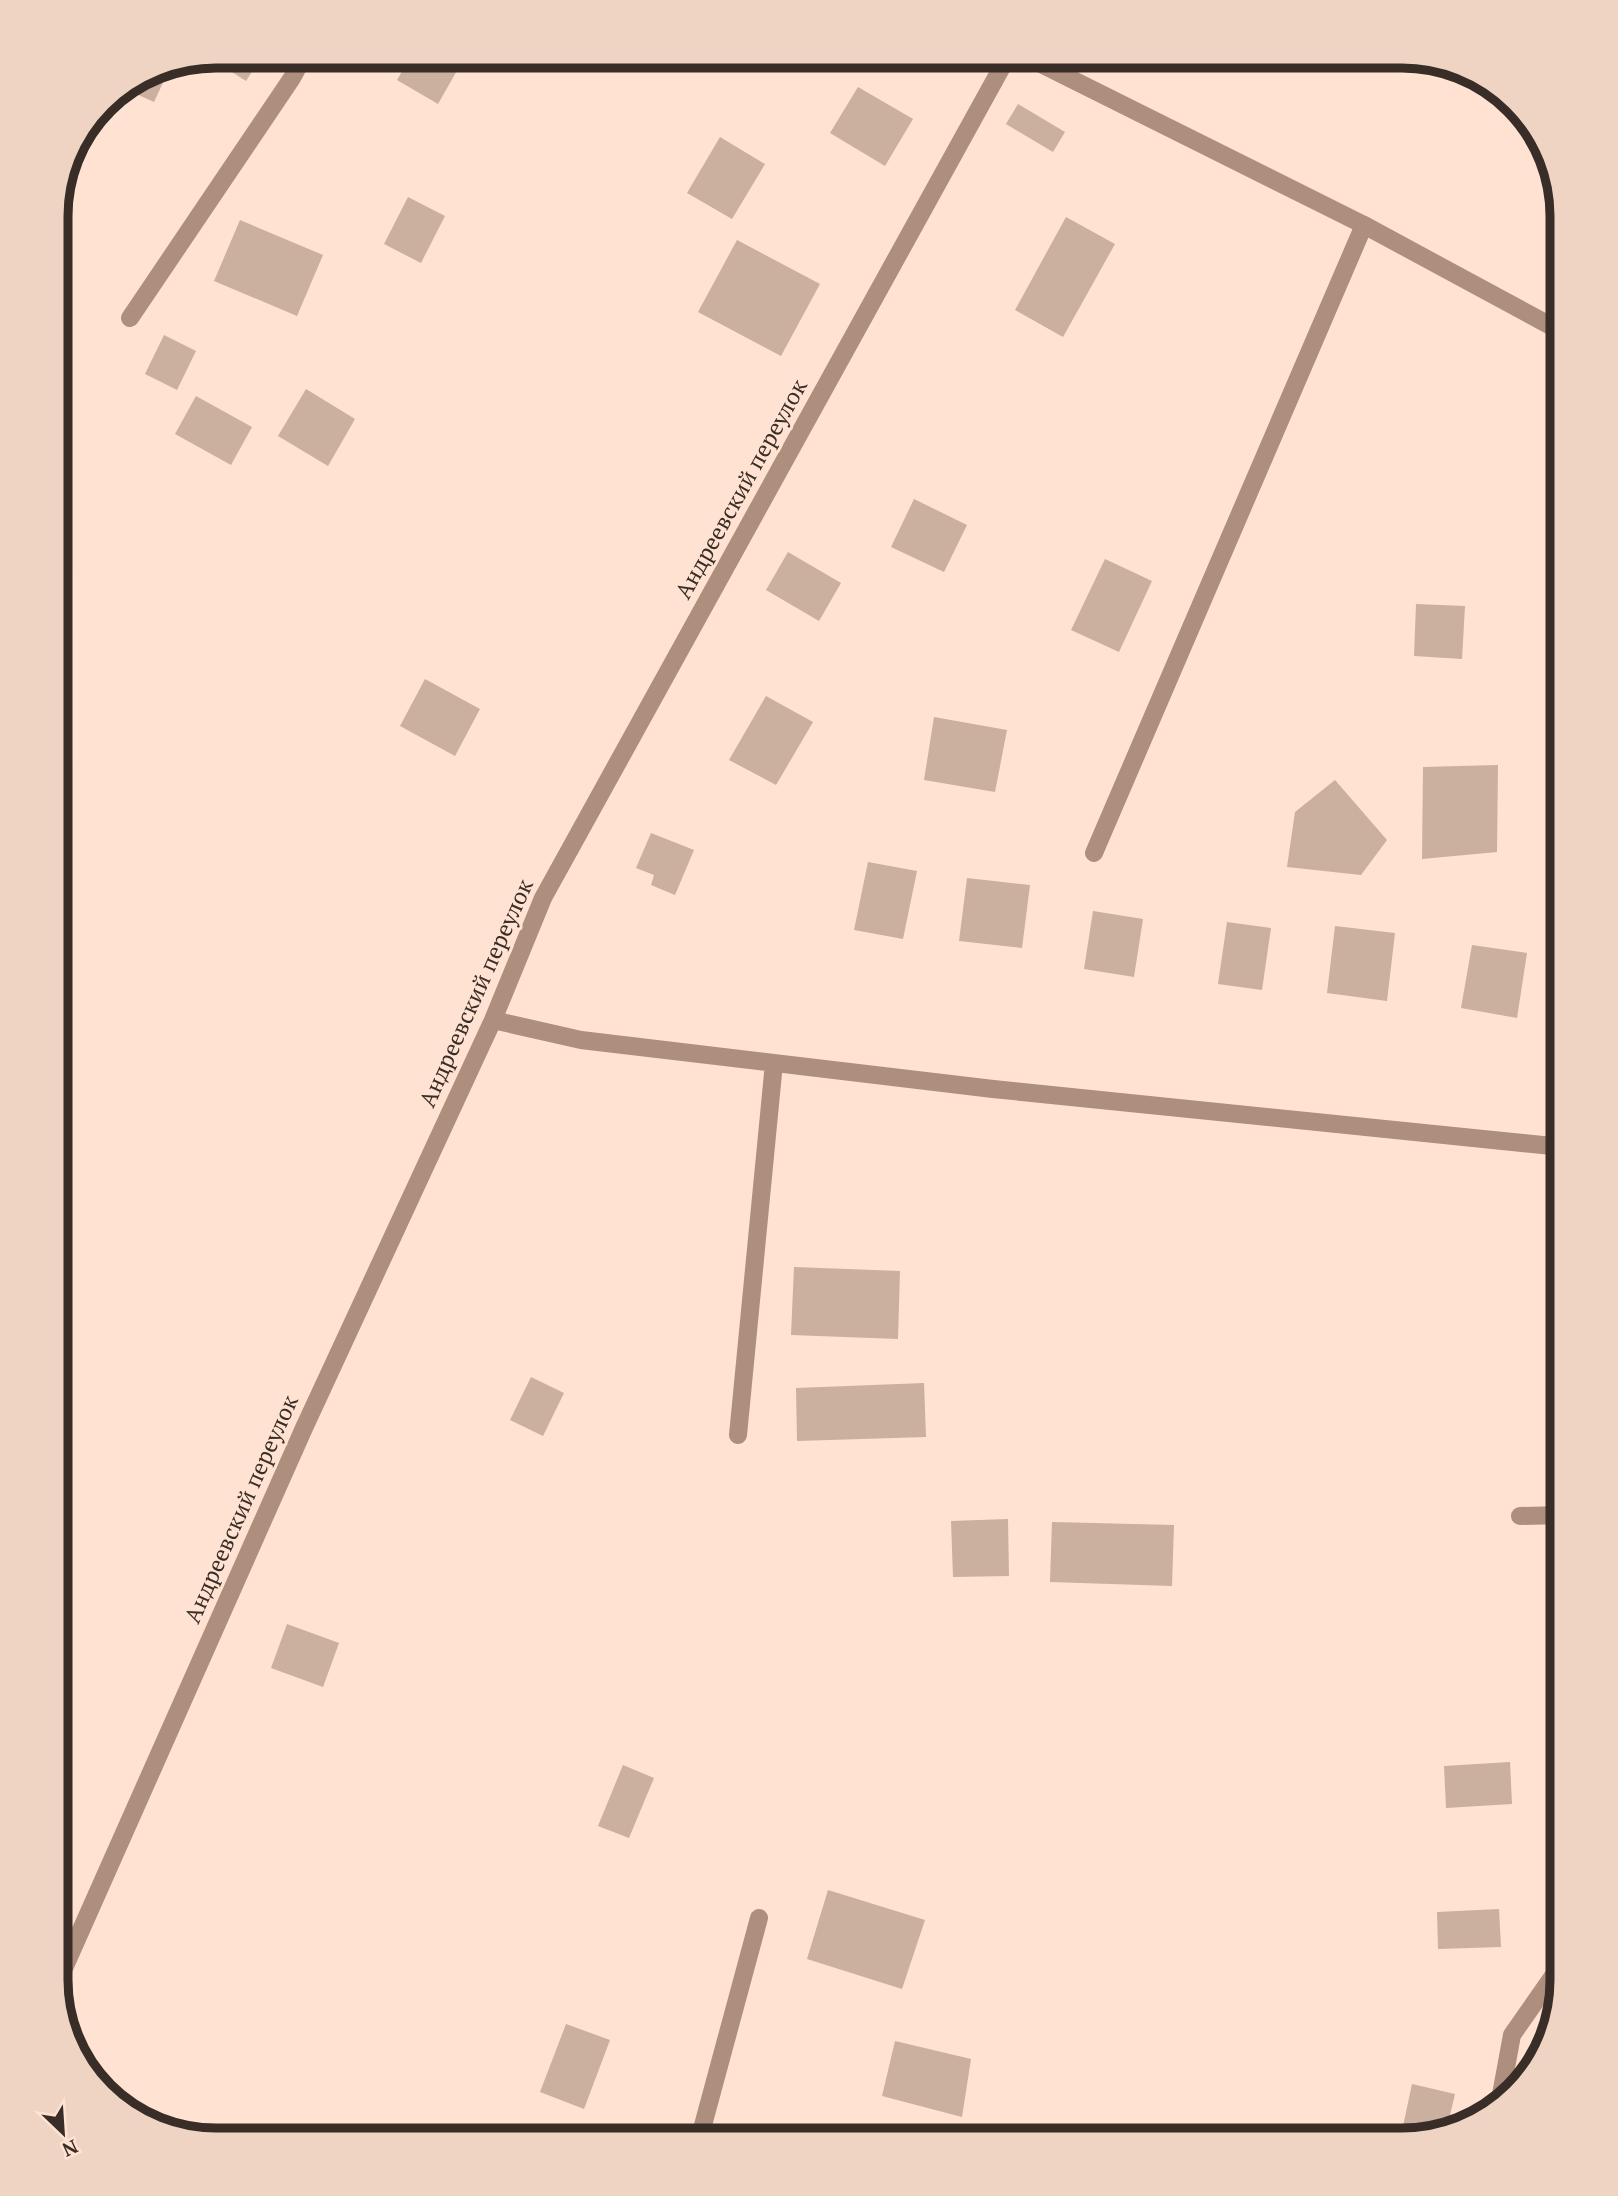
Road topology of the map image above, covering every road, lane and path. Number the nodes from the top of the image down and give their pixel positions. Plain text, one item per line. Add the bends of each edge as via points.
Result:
1 (297, 69) edge
2 (1001, 69) edge
3 (1051, 69) edge
4 (1364, 225) junction
5 (130, 318) dead end
6 (1550, 326) edge
7 (1094, 853) dead end
8 (493, 1020) junction
9 (774, 1063) junction
10 (1550, 1146) edge
11 (738, 1435) dead end
12 (1550, 1515) edge
13 (1520, 1516) dead end
14 (759, 1918) dead end
15 (68, 1958) edge
16 (1550, 1981) edge
17 (1502, 2087) edge
18 (701, 2127) edge

1 - 5 street
2 - 8 street, Андреевский переулок via 543,898
3 - 4 street
4 - 6 street
4 - 7 street
8 - 9 street via 580,1040
8 - 15 street, Андреевский переулок via 303,1428
9 - 10 street
9 - 11 street
12 - 13 street
14 - 18 street
16 - 17 street via 1512,2035

